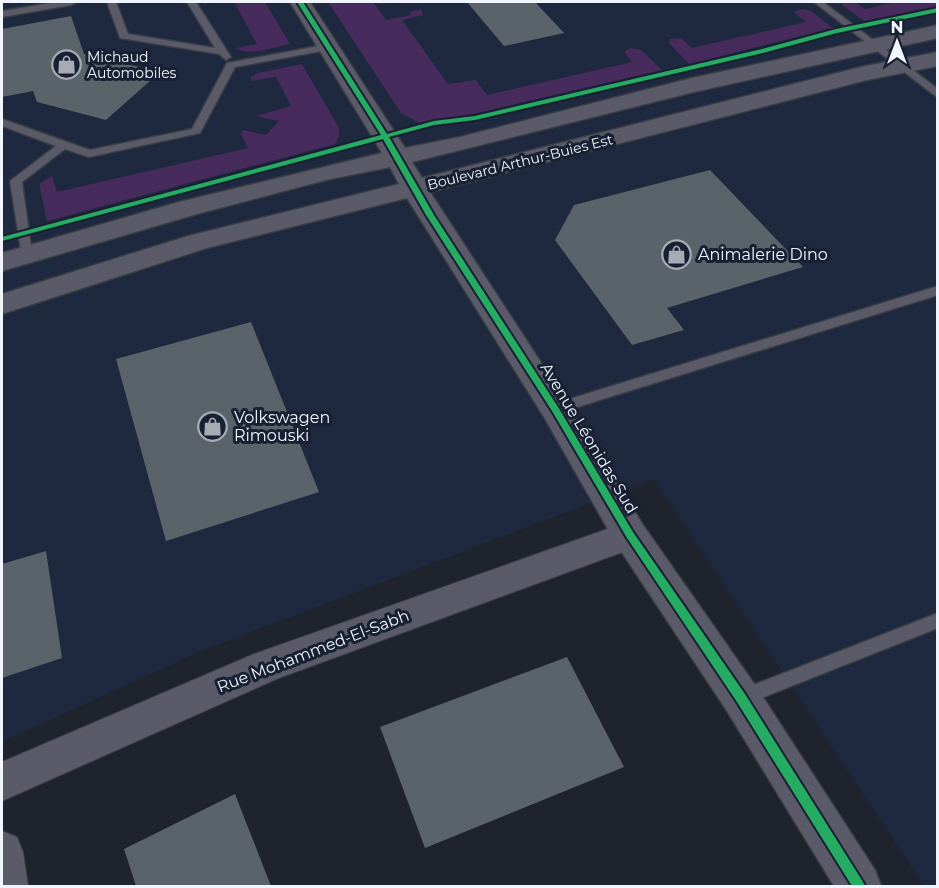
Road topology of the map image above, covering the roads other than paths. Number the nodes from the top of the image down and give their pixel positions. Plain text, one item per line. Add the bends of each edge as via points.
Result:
1 (71, 2) edge
2 (111, 2) edge
3 (192, 2) edge
4 (300, 2) edge
5 (818, 2) edge
6 (2, 14) edge
7 (938, 31) edge
8 (872, 44) junction
9 (329, 47) junction
10 (223, 52) junction
11 (938, 59) edge
12 (231, 65) junction
13 (900, 66) junction
14 (938, 95) edge
15 (2, 122) edge
16 (65, 144) junction
17 (398, 158) junction
18 (24, 175) junction
19 (2, 180) edge
20 (415, 188) junction
21 (26, 254) junction
22 (2, 262) edge
23 (938, 290) edge
24 (2, 304) edge
25 (555, 409) junction
26 (630, 535) junction
27 (938, 620) edge
28 (741, 698) junction
29 (2, 782) edge
30 (2, 852) edge
31 (7, 886) edge
32 (859, 886) edge

1 - 6 lane
2 - 10 lane via 124,36
3 - 10 lane
4 - 9 street, Avenue Léonidas Sud
5 - 8 lane
7 - 8 street, Boulevard Arthur-Buies Est
8 - 13 lane
8 - 17 street, Boulevard Arthur-Buies Est
9 - 12 lane
9 - 17 street, Avenue Léonidas Sud
10 - 12 lane
11 - 13 street, Boulevard Arthur-Buies Est
12 - 16 lane via 196,131 89,154
13 - 14 lane
13 - 20 street, Boulevard Arthur-Buies Est
15 - 16 lane
16 - 18 lane
17 - 20 street, Avenue Léonidas Sud
17 - 21 street, Boulevard Arthur-Buies Est via 188,208
18 - 19 lane
18 - 21 lane via 16,181
20 - 24 street, Boulevard Arthur-Buies Est via 198,242
20 - 25 street, Avenue Léonidas Sud
21 - 22 street, Boulevard Arthur-Buies Est
23 - 25 lane
25 - 26 street, Avenue Léonidas Sud
26 - 28 street, Avenue Léonidas Sud
26 - 29 street, Rue Mohammed-El-Sabh via 267,666
27 - 28 lane
28 - 32 street, Avenue Léonidas Sud
30 - 31 street

